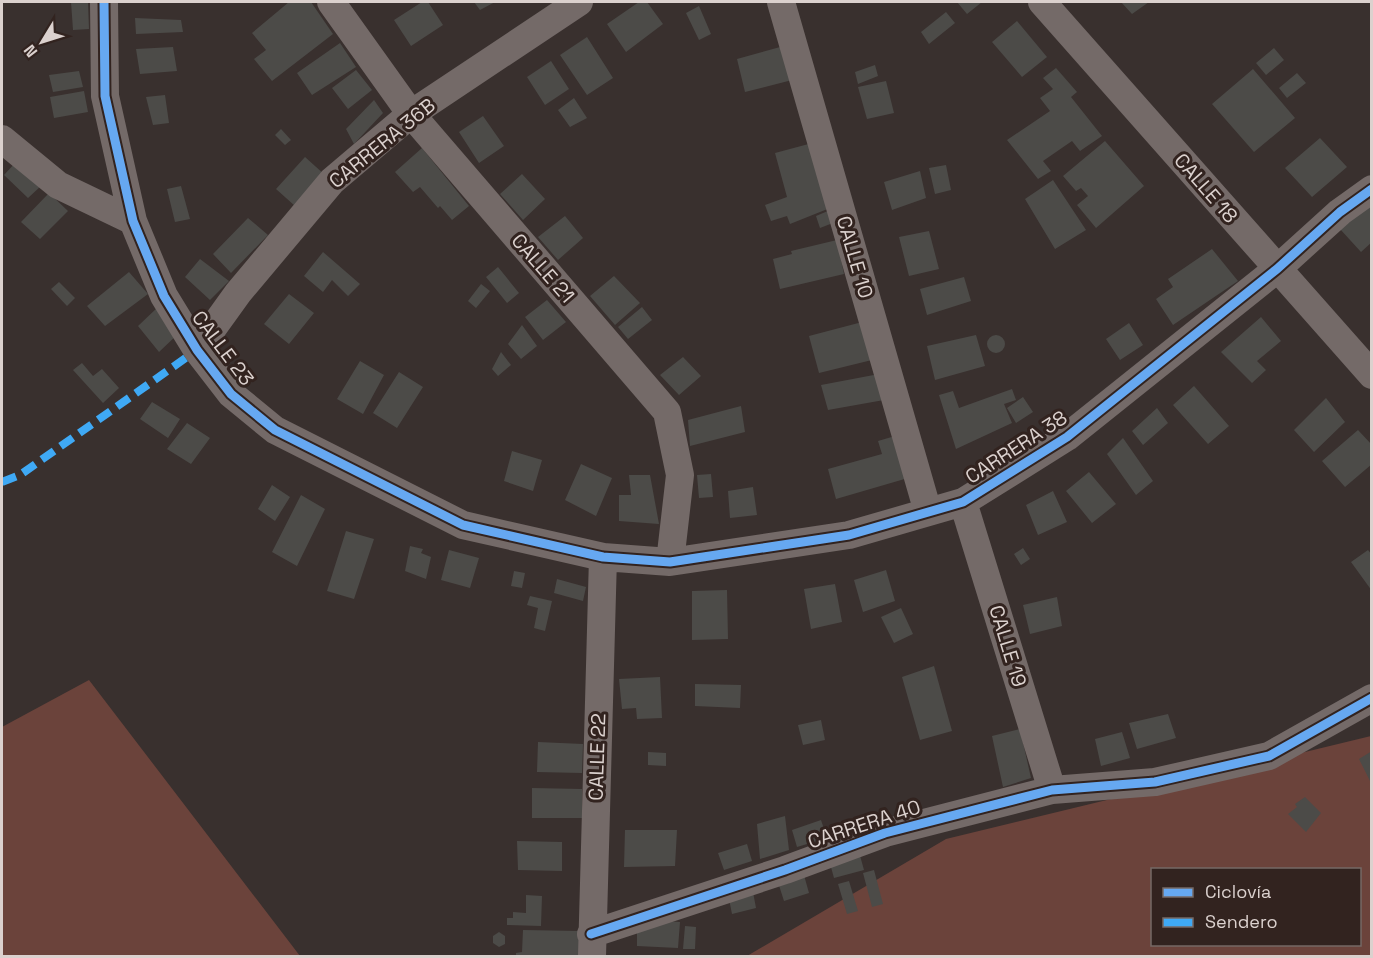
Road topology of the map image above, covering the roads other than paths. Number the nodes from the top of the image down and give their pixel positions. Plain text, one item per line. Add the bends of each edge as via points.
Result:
1 (104, 2) edge
2 (331, 2) edge
3 (579, 2) edge
4 (781, 2) edge
5 (1042, 2) edge
6 (411, 114) junction
7 (2, 138) edge
8 (119, 159) junction
9 (1371, 189) edge
10 (89, 201) junction
11 (133, 222) junction
12 (1277, 269) junction
13 (197, 350) junction
14 (1371, 375) edge
15 (963, 502) junction
16 (928, 512) junction
17 (603, 557) junction
18 (670, 562) junction
19 (1371, 690) edge
20 (1052, 790) junction
21 (592, 945) edge

1 - 8 street, CALLE 23 via 105,96
2 - 6 street, CALLE 21
3 - 6 street, CARRERA 36B
4 - 16 street, CALLE 10
5 - 12 street, CALLE 18
6 - 13 street, CARRERA 36B via 332,181 238,293
6 - 18 street, CALLE 21 via 667,412 680,475
7 - 10 street via 58,185
8 - 10 street
8 - 11 street, CALLE 23
9 - 12 street, CARRERA 38
10 - 11 street
11 - 13 street, CALLE 23 via 164,296
12 - 14 street, CALLE 18
12 - 15 street, CARRERA 38 via 1067,437
13 - 17 street, CALLE 23 via 231,394 275,430 463,525
15 - 16 street, CARRERA 38
15 - 20 street, CALLE 19
16 - 18 street, CARRERA 38 via 849,535
17 - 18 street, CARRERA 38
17 - 21 street, CALLE 22
19 - 20 street, CARRERA 40 via 1269,756 1155,782
20 - 21 street, CARRERA 40 via 885,833

